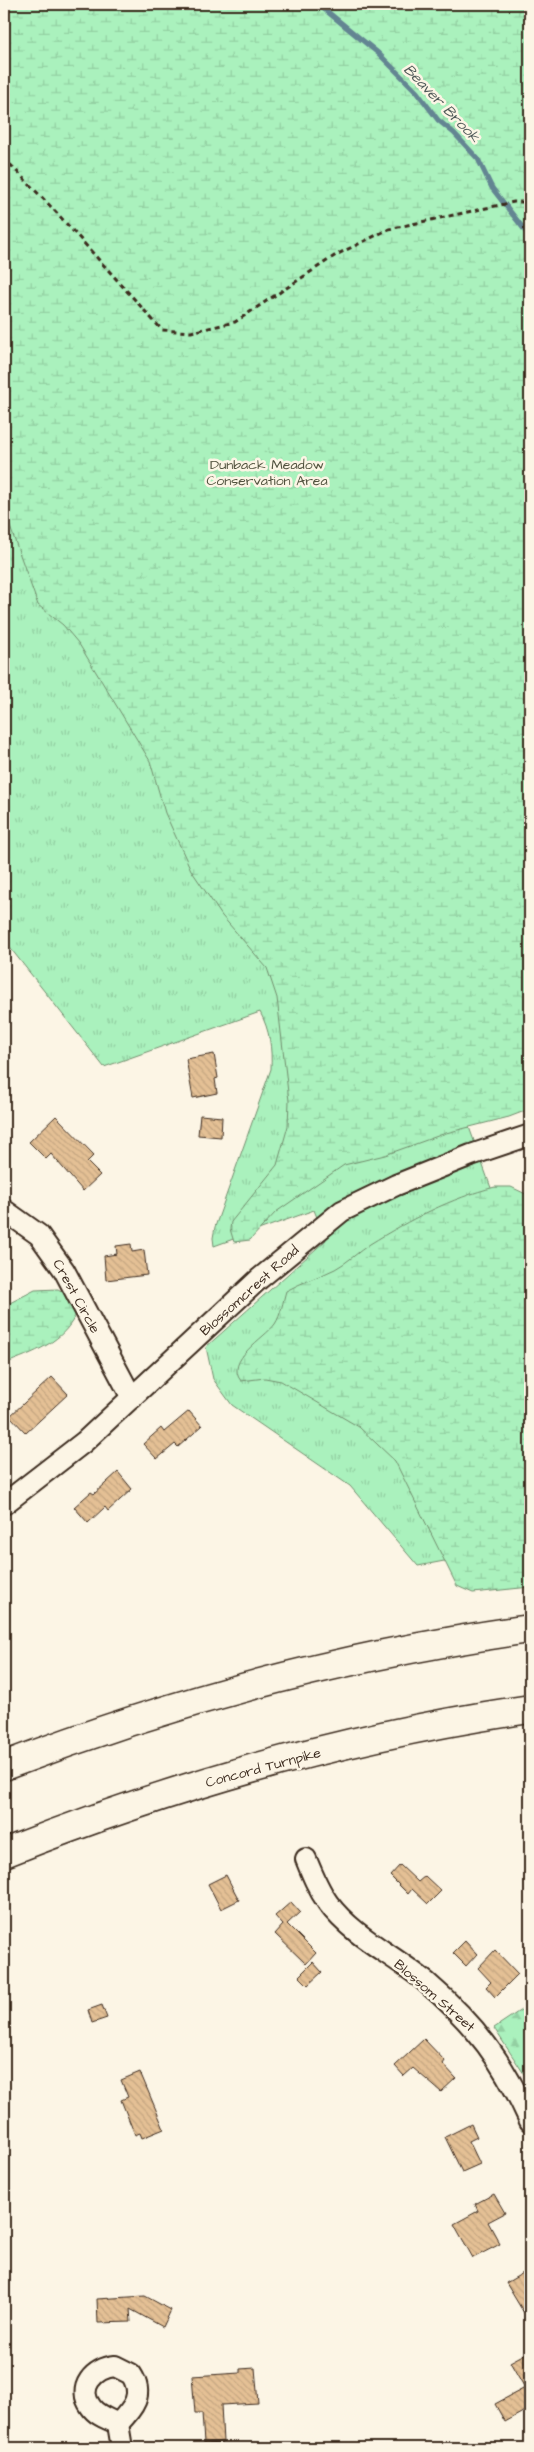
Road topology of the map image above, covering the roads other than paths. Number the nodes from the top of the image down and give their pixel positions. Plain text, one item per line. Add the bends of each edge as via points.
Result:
1 (530, 1135) edge
2 (4, 1210) edge
3 (132, 1398) junction
4 (4, 1504) edge
5 (530, 1629) edge
6 (530, 1709) edge
7 (4, 1766) edge
8 (4, 1853) edge
9 (306, 1859) dead end
10 (530, 2121) edge
11 (118, 2424) dead end
12 (122, 2448) edge

1 - 3 street, Blossomcrest Road via 396,1185 342,1211 259,1279
2 - 3 street, Crest Circle via 39,1235 64,1270
3 - 4 street, Blossomcrest Road via 84,1442
5 - 7 highway via 415,1648 285,1677 135,1720
6 - 8 highway, Concord Turnpike via 404,1731 253,1768 126,1808
9 - 10 street, Blossom Street via 322,1893 344,1920 420,1978 481,2036 504,2068
11 - 12 street

